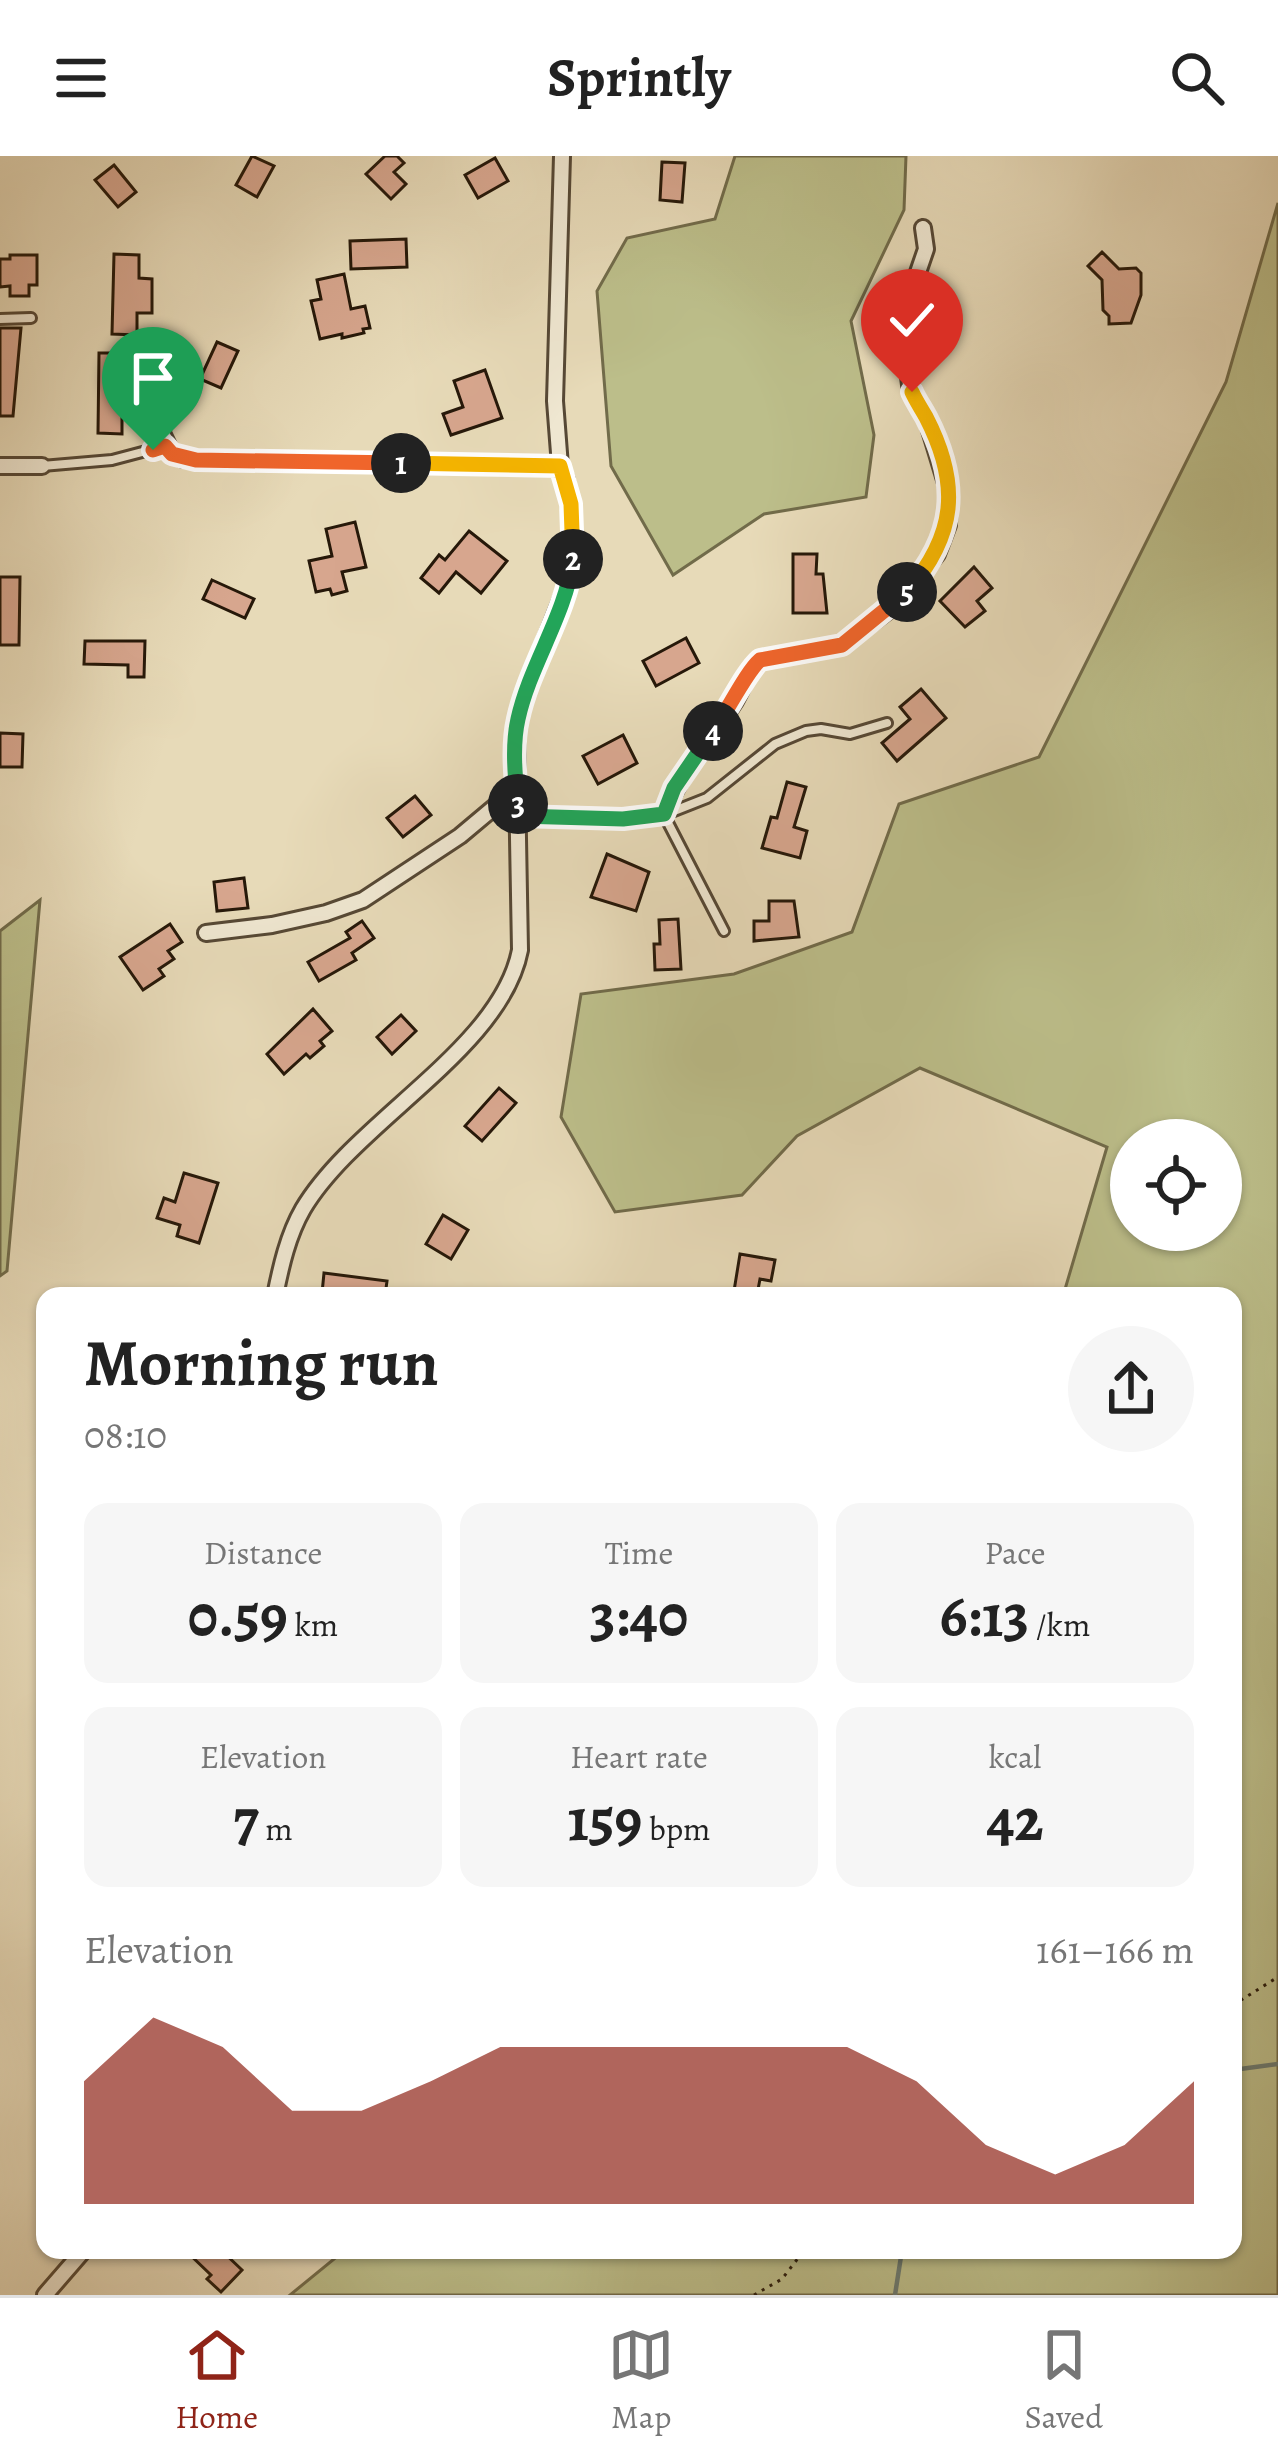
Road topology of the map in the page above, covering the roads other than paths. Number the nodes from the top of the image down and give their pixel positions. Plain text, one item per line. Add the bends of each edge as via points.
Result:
1 (562, 156) edge
2 (923, 228) dead end
3 (31, 318) dead end
4 (0, 319) edge
5 (166, 377) dead end
6 (165, 446) junction
7 (0, 466) edge
8 (42, 466) joint
9 (560, 466) junction
10 (887, 723) dead end
11 (516, 789) junction
12 (664, 814) junction
13 (519, 816) junction
14 (724, 931) dead end
15 (206, 933) dead end
16 (277, 1287) edge
17 (76, 2259) edge
18 (45, 2295) edge

1 - 9 street
2 - 12 street via 926,249 902,319 910,385 949,493 937,554 897,604 842,645 750,668
3 - 4 lane
5 - 6 street
6 - 8 lane
6 - 9 street via 196,460
7 - 8 street
9 - 11 street via 571,504 572,565 521,706
10 - 12 lane via 850,734 806,731 775,744 707,798
11 - 13 street
11 - 15 street via 364,900
12 - 13 street
12 - 14 lane
13 - 16 street via 515,975 485,1019 323,1182 292,1232
17 - 18 street

